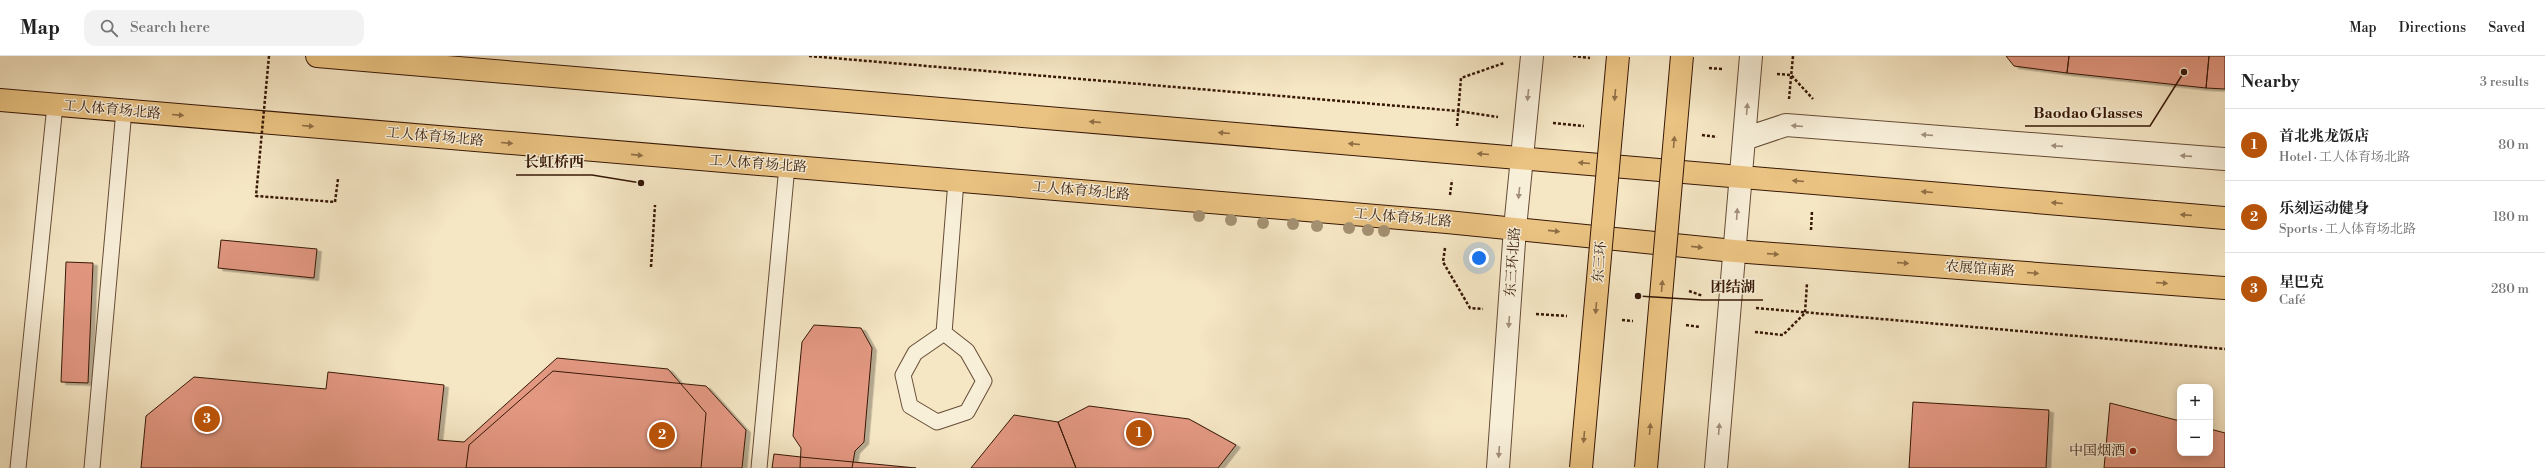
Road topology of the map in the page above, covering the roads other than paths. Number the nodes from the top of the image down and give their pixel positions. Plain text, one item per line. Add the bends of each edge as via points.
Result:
1 (317, 56) edge
2 (1532, 56) edge
3 (1618, 56) edge
4 (1682, 56) edge
5 (1751, 56) edge
6 (0, 100) edge
7 (54, 105) junction
8 (124, 110) junction
9 (1744, 139) junction
10 (1522, 158) junction
11 (2225, 159) edge
12 (787, 166) junction
13 (1740, 176) junction
14 (956, 181) junction
15 (2225, 218) edge
16 (1515, 228) junction
17 (1734, 251) junction
18 (2225, 288) edge
19 (944, 334) junction
20 (18, 468) edge
21 (92, 468) edge
22 (759, 468) edge
23 (1498, 468) edge
24 (1581, 468) edge
25 (1646, 468) edge
26 (1716, 468) edge

10 -> 1 main road
2 -> 10 street, 东三环北路
3 -> 24 main road, 东三环, bridge
25 -> 4 main road, bridge
9 -> 5 street
6 - 7 main road, 工人体育场北路
7 - 8 main road, 工人体育场北路
7 - 20 lane
8 -> 12 main road, 工人体育场北路
8 - 21 lane
11 -> 9 street via 1786,125
9 - 13 street
13 -> 10 main road
10 -> 16 street, 东三环北路
12 - 14 main road, 工人体育场北路
12 - 22 lane
15 -> 13 main road
17 -> 13 street
14 - 16 main road, 工人体育场北路
14 - 19 lane
16 -> 17 main road, 工人体育场北路
16 -> 23 street, 东三环北路
17 -> 18 main road, 农展馆南路
26 -> 17 street
19 - 19 lane via 915,353 903,375 910,406 937,422 967,412 984,381 967,351

